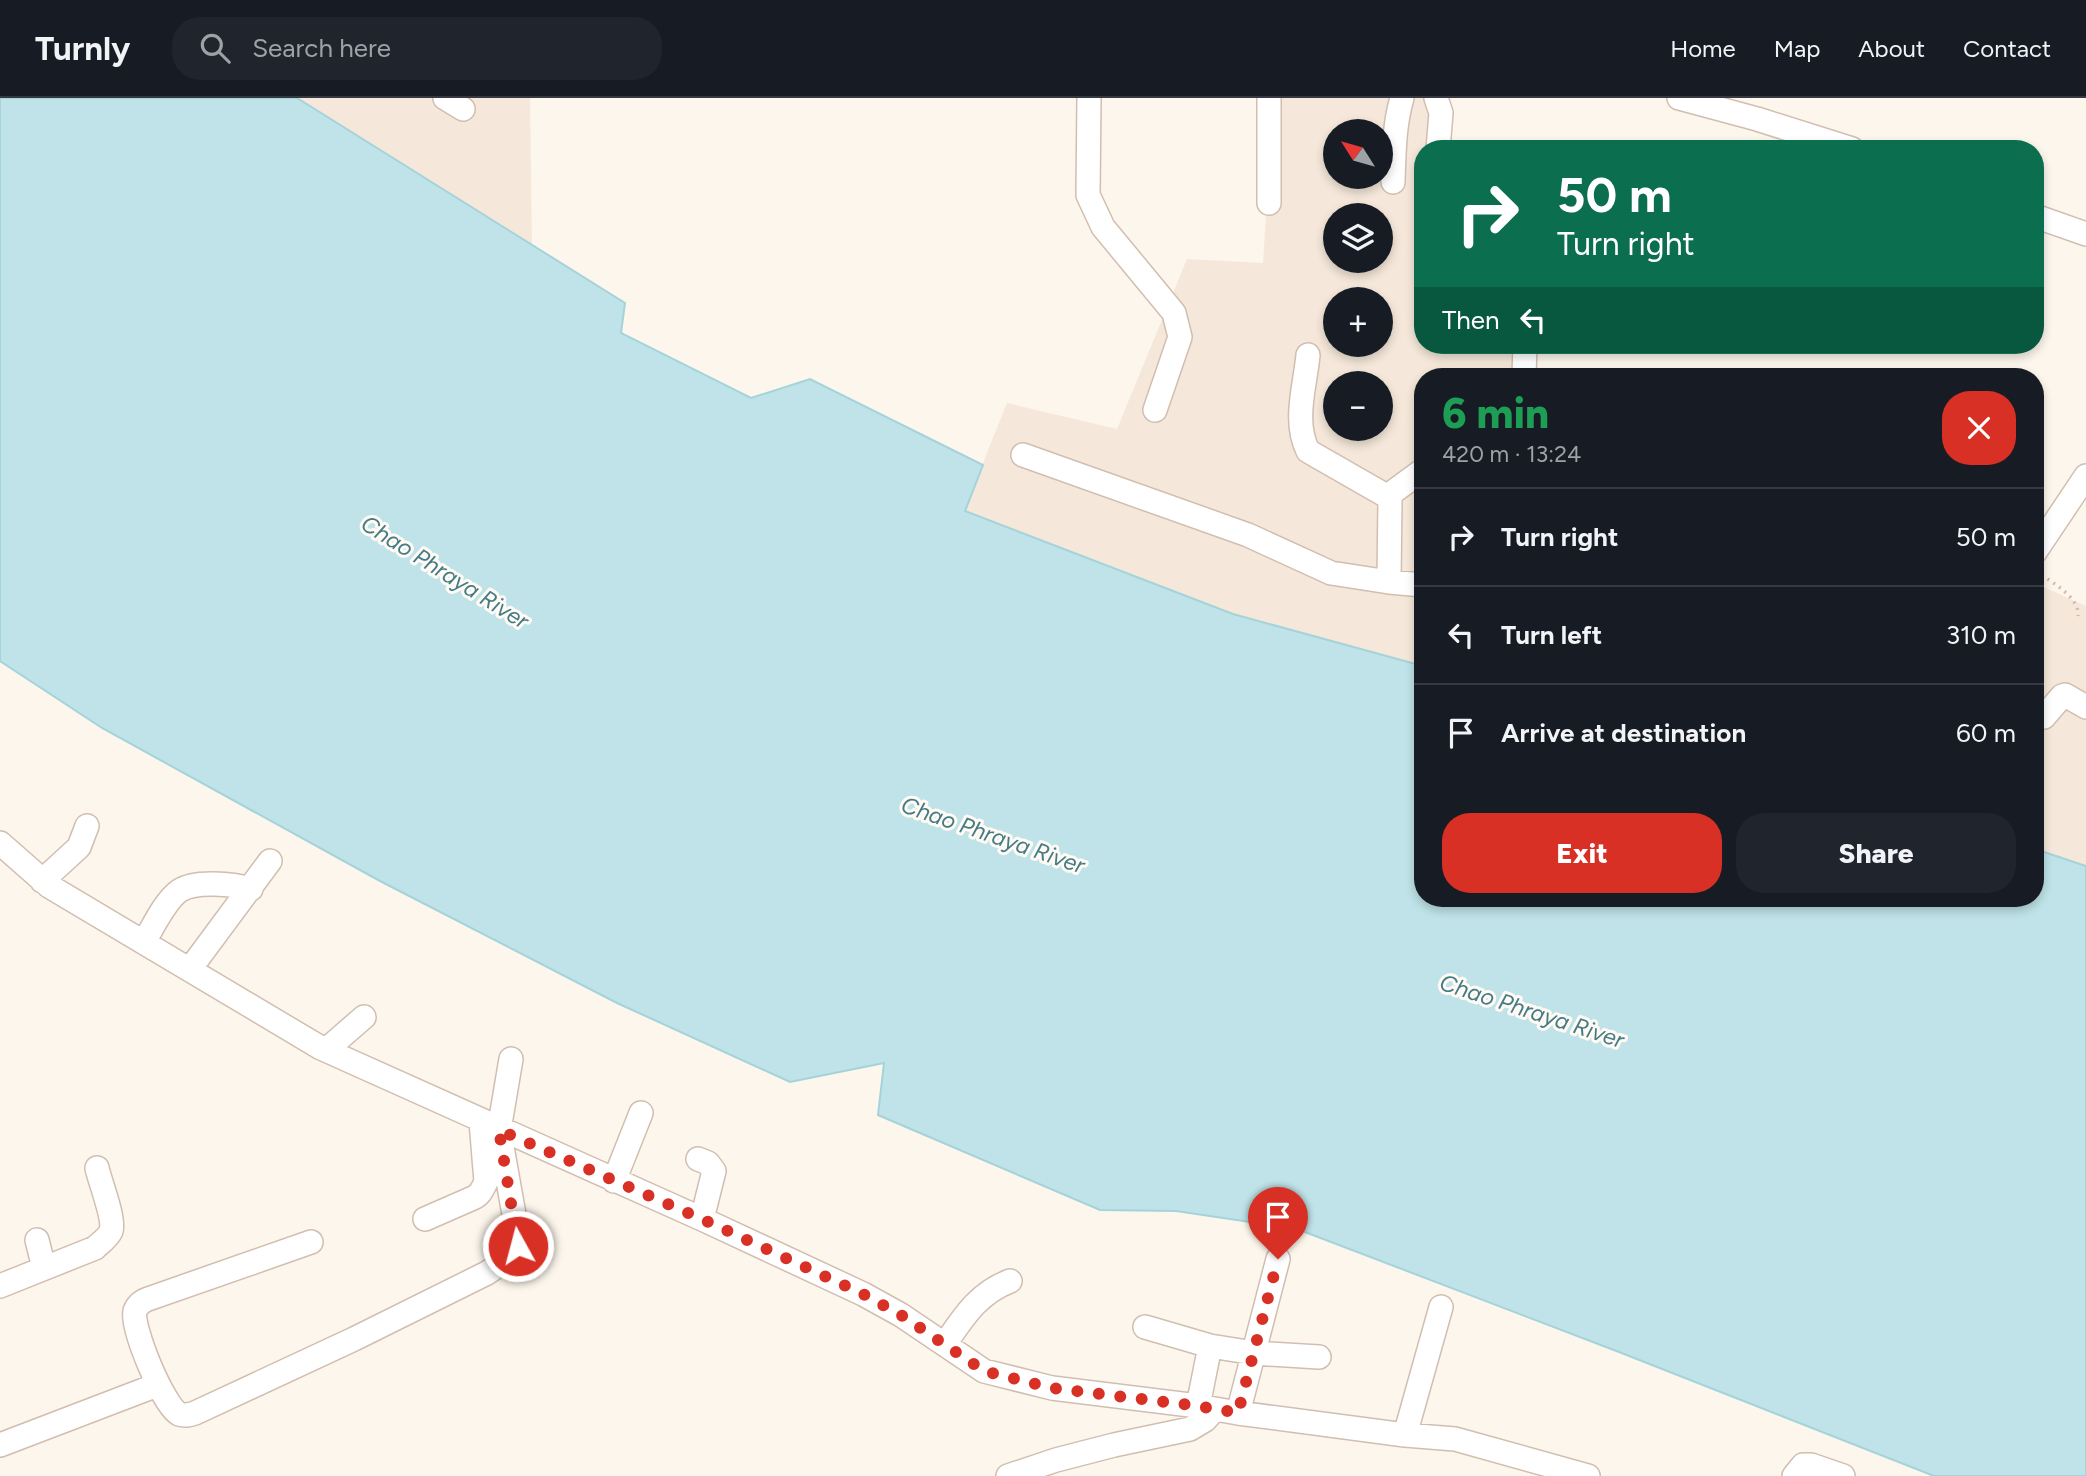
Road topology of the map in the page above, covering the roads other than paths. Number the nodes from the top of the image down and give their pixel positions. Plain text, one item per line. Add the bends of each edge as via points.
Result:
1 (1089, 98) edge
2 (1269, 98) edge
3 (1402, 98) edge
4 (1436, 98) edge
5 (1679, 98) edge
6 (1439, 140) edge
7 (1824, 140) edge
8 (1393, 182) dead end
9 (1269, 203) dead end
10 (2044, 219) edge
11 (2086, 234) edge
12 (1308, 355) dead end
13 (1155, 410) dead end
14 (1023, 455) dead end
15 (2086, 476) edge
16 (1414, 477) edge
17 (1390, 498) junction
18 (2044, 539) edge
19 (1389, 582) junction
20 (1414, 584) edge
21 (2086, 707) edge
22 (2044, 717) edge
23 (87, 826) dead end
24 (0, 843) edge
25 (271, 861) dead end
26 (42, 881) junction
27 (251, 889) junction
28 (144, 942) junction
29 (190, 969) junction
30 (364, 1017) dead end
31 (326, 1050) junction
32 (511, 1059) dead end
33 (641, 1113) dead end
34 (490, 1126) junction
35 (698, 1158) dead end
36 (97, 1168) dead end
37 (614, 1181) junction
38 (425, 1219) dead end
39 (702, 1219) junction
40 (37, 1240) dead end
41 (311, 1242) dead end
42 (1278, 1259) dead end
43 (44, 1268) junction
44 (1010, 1281) dead end
45 (0, 1286) edge
46 (1441, 1307) dead end
47 (1145, 1327) dead end
48 (945, 1344) junction
49 (1210, 1346) junction
50 (1254, 1353) junction
51 (1320, 1357) dead end
52 (157, 1385) junction
53 (1206, 1408) junction
54 (1238, 1413) junction
55 (1405, 1435) junction
56 (0, 1445) edge
57 (1008, 1476) edge
58 (1588, 1476) edge
59 (1794, 1476) edge
60 (1843, 1476) edge

1 - 13 street via 1088,195 1103,228 1174,313 1180,337
2 - 9 street
3 - 8 street
4 - 6 street via 1441,113
5 - 7 street
10 - 11 street
12 - 17 street via 1300,414 1308,451
14 - 19 street via 1248,536 1331,573
15 - 18 street
16 - 17 street
17 - 19 street
19 - 20 street
21 - 22 street via 2065,695
23 - 26 street via 79,847
24 - 26 street
25 - 27 street
26 - 28 street
27 - 28 street via 220,884 180,890
27 - 29 street
28 - 29 street
29 - 31 street
30 - 31 street
31 - 34 street
32 - 34 street
33 - 37 street
34 - 37 street
34 - 38 street via 486,1182 479,1195
34 - 52 street via 518,1237 511,1258 354,1339 195,1413 177,1413
35 - 39 street via 714,1171
36 - 43 street via 111,1230 94,1248
37 - 39 street
39 - 48 street via 863,1294
40 - 43 street
41 - 52 street via 142,1301 134,1319
42 - 50 street
43 - 45 street
44 - 48 street via 970,1307
46 - 55 street
47 - 49 street
48 - 53 street via 984,1371 1028,1383
49 - 50 street
49 - 53 street
50 - 51 street
50 - 54 street
52 - 56 street
53 - 54 street
53 - 57 street via 1205,1420 1191,1429 1114,1445
54 - 55 street
55 - 58 street via 1455,1439
59 - 60 street via 1803,1465 1811,1465

